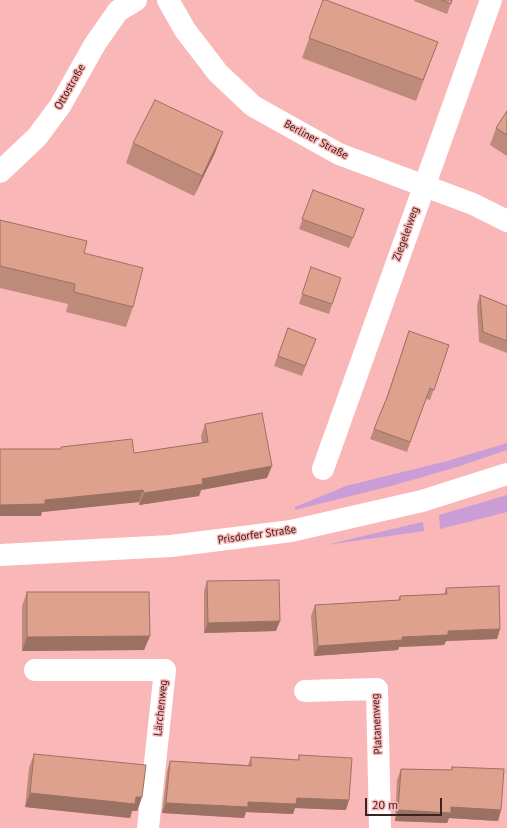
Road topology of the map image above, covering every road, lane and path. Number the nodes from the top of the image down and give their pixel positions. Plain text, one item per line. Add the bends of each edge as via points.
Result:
1 (136, 0) edge
2 (168, 0) edge
3 (491, 0) edge
4 (0, 172) edge
5 (424, 186) junction
6 (507, 222) edge
7 (323, 469) dead end
8 (507, 474) edge
9 (0, 555) edge
10 (35, 670) dead end
11 (305, 691) dead end
12 (148, 828) edge
13 (380, 828) edge

1 - 4 street, Ottostraße via 118,11 95,44 60,106 37,137
2 - 5 street, Berliner Straße via 185,30 218,73 253,106 339,154
3 - 5 street, Ziegeleiweg
5 - 6 street, Berliner Straße via 473,204
5 - 7 street, Ziegeleiweg
8 - 9 street, Prisdorfer Straße via 422,501 291,531 171,546
10 - 12 street, Lärchenweg via 165,670
11 - 13 street, Platanenweg via 377,688

